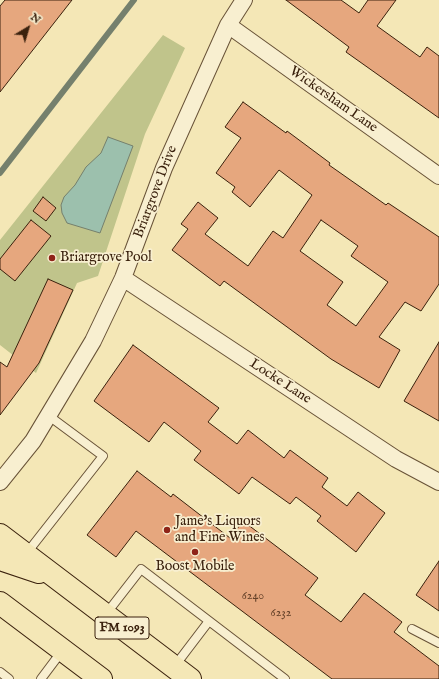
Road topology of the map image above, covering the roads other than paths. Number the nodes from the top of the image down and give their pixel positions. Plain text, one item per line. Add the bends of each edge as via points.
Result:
1 (244, 0) edge
2 (228, 25) junction
3 (439, 176) edge
4 (123, 278) junction
5 (49, 416) junction
6 (0, 482) edge
7 (439, 482) edge
8 (0, 535) edge
9 (25, 555) junction
10 (0, 559) edge
11 (54, 576) junction
12 (0, 603) edge
13 (105, 615) junction
14 (209, 621) junction
15 (412, 629) dead end
16 (439, 643) edge
17 (62, 650) junction
18 (0, 672) edge
19 (182, 673) edge
20 (9, 679) edge
21 (41, 679) edge
22 (101, 679) edge
23 (284, 679) edge

1 - 2 street, Briargrove Drive
2 - 3 street, Wickersham Lane
2 - 4 street, Briargrove Drive via 164,168
4 - 5 street, Briargrove Drive via 93,341
4 - 7 street, Locke Lane via 396,459
5 - 6 street, Briargrove Drive via 33,441
5 - 9 lane via 103,456
8 - 9 main road, FM 1093
9 - 11 main road, FM 1093
10 - 11 main road
11 - 13 main road, FM 1093
12 - 17 main road
13 - 14 lane via 141,569
13 - 19 main road, FM 1093
14 - 19 lane
14 - 23 lane
15 - 16 lane
17 - 21 lane
17 - 22 main road
18 - 20 lane

